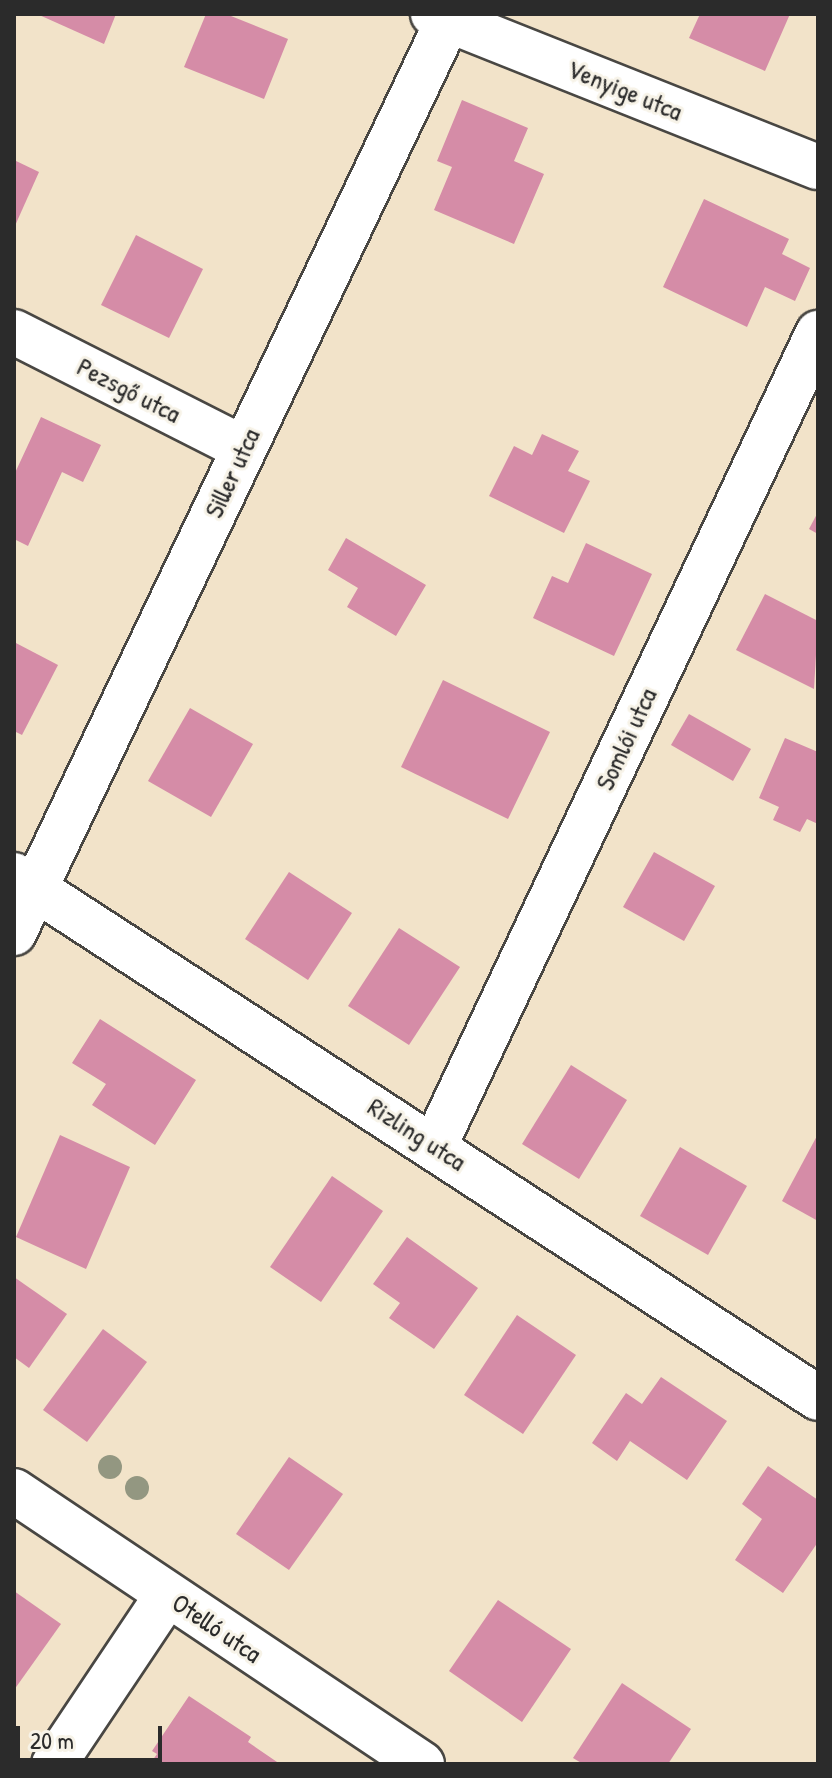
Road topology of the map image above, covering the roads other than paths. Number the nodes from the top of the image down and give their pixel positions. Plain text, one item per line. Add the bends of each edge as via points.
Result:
1 (444, 16) edge
2 (818, 167) edge
3 (14, 332) edge
4 (818, 333) edge
5 (243, 448) junction
6 (25, 882) edge
7 (14, 933) edge
8 (435, 1145) junction
9 (818, 1398) edge
10 (14, 1491) edge
11 (167, 1595) junction
12 (54, 1764) edge
13 (422, 1764) edge

1 - 2 street, Venyige utca
1 - 5 street, Siller utca
3 - 5 street, Pezsgő utca
4 - 8 street, Somlói utca
5 - 6 street, Siller utca
6 - 7 street, Siller utca
6 - 8 street, Rizling utca
8 - 9 street, Rizling utca
10 - 11 street, Otelló utca
11 - 12 street
11 - 13 street, Otelló utca

